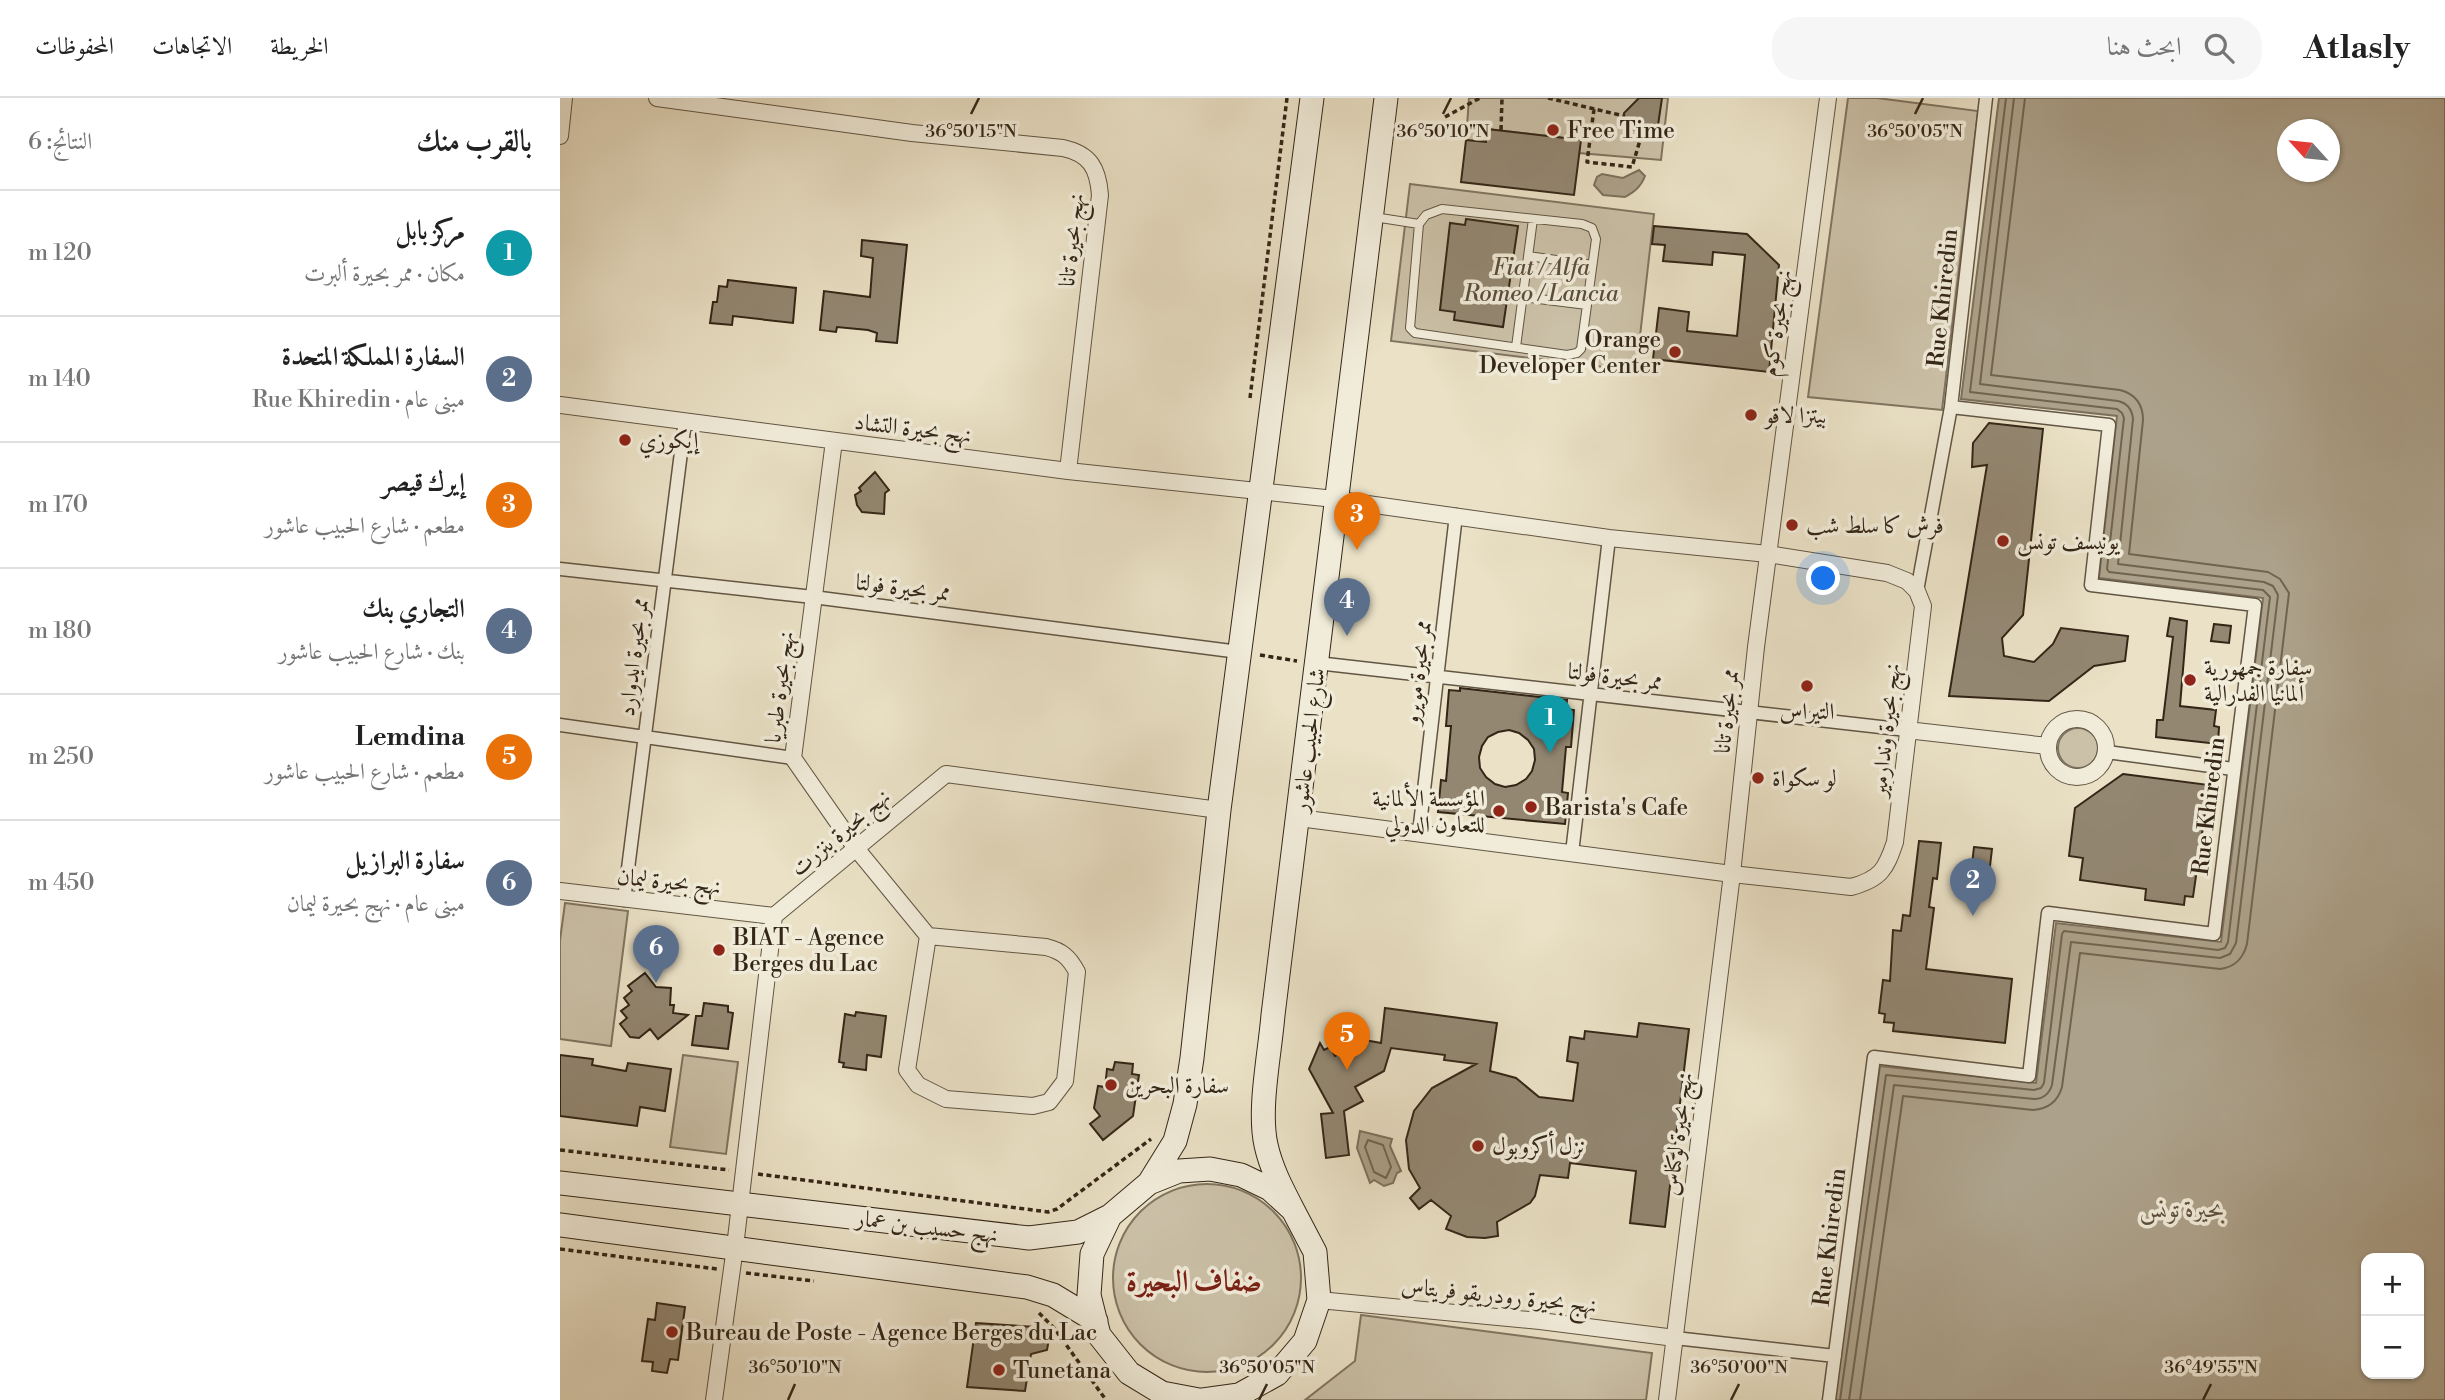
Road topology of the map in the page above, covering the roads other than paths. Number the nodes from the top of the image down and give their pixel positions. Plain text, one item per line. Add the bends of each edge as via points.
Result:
1 (564, 98) edge
2 (657, 98) edge
3 (1311, 98) edge
4 (1386, 98) edge
5 (1828, 98) edge
6 (1986, 98) edge
7 (560, 136) edge
8 (1371, 217) junction
9 (1533, 219) junction
10 (1419, 224) junction
11 (1528, 256) junction
12 (1592, 265) junction
13 (1523, 296) junction
14 (1587, 305) junction
15 (1516, 348) junction
16 (560, 405) edge
17 (1951, 407) junction
18 (685, 421) junction
19 (834, 441) junction
20 (1068, 471) junction
21 (1262, 491) junction
22 (1336, 499) junction
23 (1456, 515) junction
24 (1609, 538) junction
25 (1768, 554) junction
26 (560, 569) edge
27 (664, 582) junction
28 (1917, 592) junction
29 (813, 597) junction
30 (1239, 652) junction
31 (1317, 663) junction
32 (1438, 677) junction
33 (1591, 694) junction
34 (1748, 713) junction
35 (560, 725) edge
36 (1907, 730) junction
37 (645, 736) junction
38 (2048, 746) junction
39 (2106, 752) junction
40 (793, 758) junction
41 (2233, 769) junction
42 (1219, 810) junction
43 (1299, 818) junction
44 (1419, 833) junction
45 (855, 848) junction
46 (1572, 853) junction
47 (1732, 874) junction
48 (560, 891) edge
49 (624, 900) junction
50 (774, 916) junction
51 (928, 936) junction
52 (560, 1183) edge
53 (1149, 1183) junction
54 (740, 1204) junction
55 (1293, 1210) junction
56 (1110, 1216) junction
57 (560, 1225) edge
58 (735, 1247) junction
59 (1318, 1300) junction
60 (1096, 1321) junction
61 (1675, 1338) junction
62 (1835, 1356) junction
63 (1129, 1373) junction
64 (1237, 1398) edge
65 (714, 1400) edge
66 (1136, 1400) edge
67 (1201, 1400) edge
68 (1667, 1400) edge
69 (1829, 1400) edge

1 - 7 street
2 - 20 street, نهج بحيرة تانا via 912,133 1063,148 1090,161 1100,195
3 - 21 main road
4 - 8 main road, شارع الحبيب عاشور
5 - 25 street, نهج بحيرة كوم
6 - 17 street, Rue Khiredin
8 - 10 lane
8 - 22 main road, شارع الحبيب عاشور
9 - 10 lane via 1442,209 1426,215
9 - 11 lane
9 - 12 lane via 1592,228 1596,239
10 - 15 lane via 1410,328 1415,333
11 - 12 lane
11 - 13 lane
12 - 14 lane
13 - 14 lane
13 - 15 lane
14 - 15 lane via 1577,353
16 - 18 street, نهج بحيرة التشاد
17 - 28 street
17 - 41 street, Rue Khiredin via 2109,425 2091,585 2255,605
18 - 19 street, نهج بحيرة التشاد
18 - 27 street, ممر بحيرة ايدوارد
19 - 20 street, نهج بحيرة التشاد
19 - 29 street, نهج بحيرة طبريا
20 - 21 street, نهج بحيرة التشاد
21 - 22 street, نهج بحيرة التشاد
21 - 30 main road
22 - 23 street
22 - 31 main road, شارع الحبيب عاشور
23 - 24 street
23 - 32 street, ممر بحيرة مويرو
24 - 25 street
24 - 33 street
25 - 28 street via 1887,573 1907,581
25 - 34 street, ممر بحيرة تانا
26 - 27 street, ممر بحيرة فولتا
27 - 29 street, ممر بحيرة فولتا
27 - 37 street, ممر بحيرة ايدوارد
28 - 36 street, نهج بحيرة وندارمير via 1923,607
29 - 30 street, ممر بحيرة فولتا
29 - 40 street, نهج بحيرة طبريا
30 - 42 main road
31 - 32 street, ممر بحيرة فولتا
31 - 43 main road, شارع الحبيب عاشور
32 - 33 street, ممر بحيرة فولتا
32 - 44 street, ممر بحيرة مويرو
33 - 34 street, ممر بحيرة فولتا
33 - 46 street
34 - 36 street, ممر بحيرة فولتا
34 - 47 street, ممر بحيرة تانا
35 - 37 street
36 - 38 street
36 - 47 street, نهج بحيرة وندارمير via 1895,842 1883,871 1852,887
37 - 40 street
37 - 49 street, ممر بحيرة ايدوارد
38 - 39 street via 2057,770 2076,778 2096,771
38 - 39 street via 2062,724 2081,719 2102,732
39 - 41 street
40 - 45 street, نهج بحيرة طبريا
41 - 62 street, Rue Khiredin via 2214,934 2048,913 2029,1076 1874,1057
42 - 45 street, نهج بحيرة بنزرت via 946,774
42 - 53 main road via 1185,1104 1175,1141
43 - 44 street, نهج بحيرة وندارمير
43 - 55 main road, شارع الحبيب عاشور via 1264,1116 1265,1143
44 - 46 street, نهج بحيرة وندارمير
45 - 50 street, نهج بحيرة بنزرت
45 - 51 street, نهج بحيرة طبريا
46 - 47 street, نهج بحيرة وندارمير
47 - 61 street, نهج بحيرة لوكناس
48 - 49 street, نهج بحيرة ليمان
49 - 50 street, نهج بحيرة ليمان
50 - 54 street
51 - 51 street via 1046,947 1070,960 1077,971 1065,1082 1049,1102 1033,1106 946,1099 911,1078 907,1070
52 - 54 main road, نهج حسيب بن عمار
53 - 55 main road via 1179,1171 1210,1169 1241,1175 1270,1189
53 - 56 main road
54 - 56 main road, نهج حسيب بن عمار via 1029,1238 1078,1232
54 - 58 street
55 - 59 main road via 1315,1252
56 - 60 main road via 1093,1254 1089,1295
57 - 58 main road, نهج حسيب بن عمار
58 - 60 main road, نهج حسيب بن عمار via 1027,1287 1053,1294
58 - 65 street
59 - 61 street, نهج بحيرة رودريقو فريتاس
59 - 64 main road via 1305,1341 1291,1358 1277,1374
60 - 63 main road via 1099,1335
61 - 62 street
61 - 68 street, نهج بحيرة لوكناس
62 - 69 street, Rue Khiredin
63 - 66 main road
63 - 67 main road via 1162,1393
64 - 67 main road

